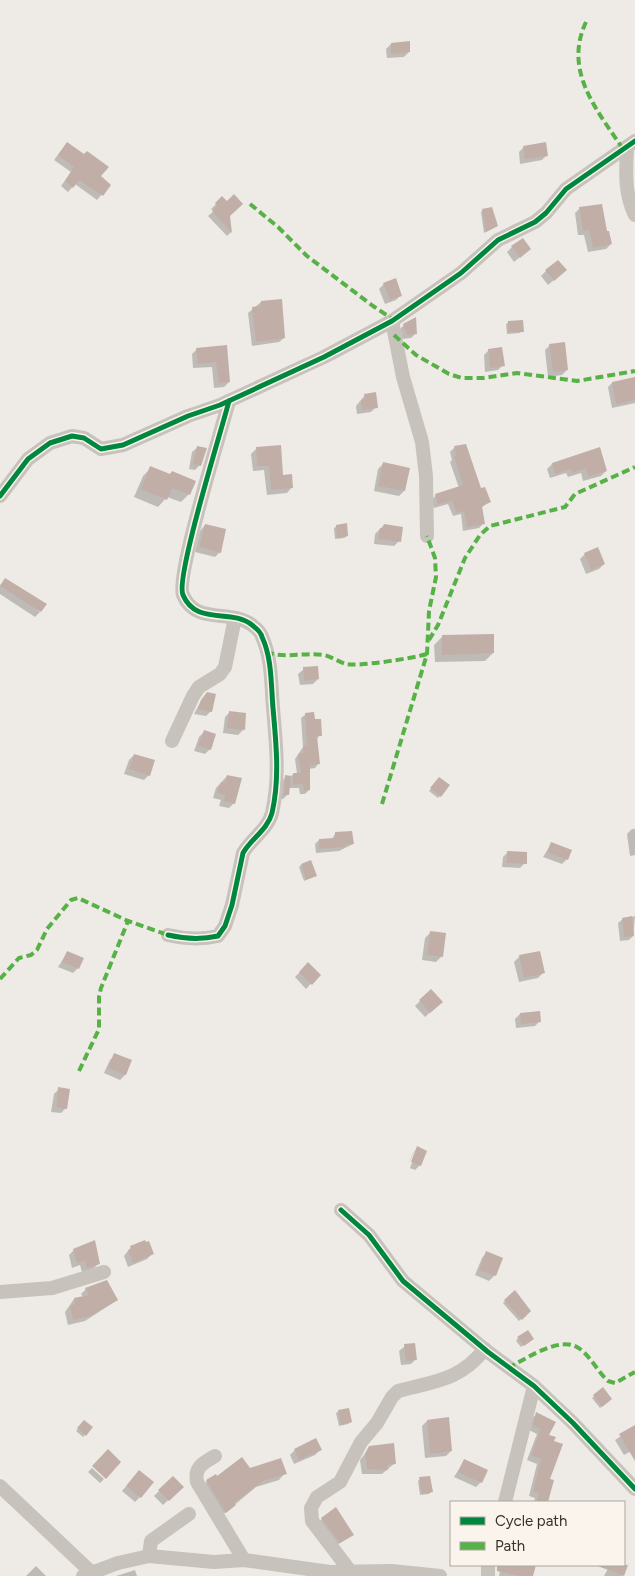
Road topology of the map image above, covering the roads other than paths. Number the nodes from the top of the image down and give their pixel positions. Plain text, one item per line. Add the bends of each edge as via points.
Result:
1 (631, 144) edge
2 (635, 215) edge
3 (392, 321) junction
4 (230, 401) junction
5 (0, 496) edge
6 (427, 536) dead end
7 (235, 618) junction
8 (172, 741) dead end
9 (168, 936) dead end
10 (342, 1210) dead end
11 (104, 1272) dead end
12 (0, 1292) edge
13 (485, 1349) junction
14 (534, 1386) junction
15 (214, 1456) dead end
16 (0, 1486) edge
17 (635, 1489) edge
18 (505, 1501) edge
19 (189, 1514) dead end
20 (149, 1556) junction
21 (244, 1560) junction
22 (350, 1571) junction
23 (87, 1574) edge
24 (328, 1574) edge
25 (392, 1574) edge
26 (440, 1576) edge

1 - 2 street via 626,180 628,202
1 - 3 street via 566,189 535,222 498,240 461,273
3 - 4 street
3 - 6 street via 403,377 422,442
4 - 5 street via 113,448 101,448 84,438 72,436 50,443 28,459
4 - 7 street via 199,506 182,579 182,594 198,612
7 - 8 street via 224,667 220,674 199,687
7 - 9 street via 251,624 262,635 266,647 278,757 272,814 243,853 227,919 218,936 189,940
10 - 13 street via 369,1235 403,1281
11 - 12 street via 52,1288
13 - 14 street
13 - 22 street via 475,1362 449,1379 398,1392 392,1397 361,1442 340,1482 317,1497 311,1508 312,1521
14 - 17 street via 573,1422
14 - 18 street
15 - 21 street via 200,1464 195,1475 197,1482
16 - 23 street
19 - 20 street via 151,1541
20 - 21 street via 214,1562
20 - 23 street
21 - 24 street
22 - 24 street
22 - 25 street
25 - 26 street

